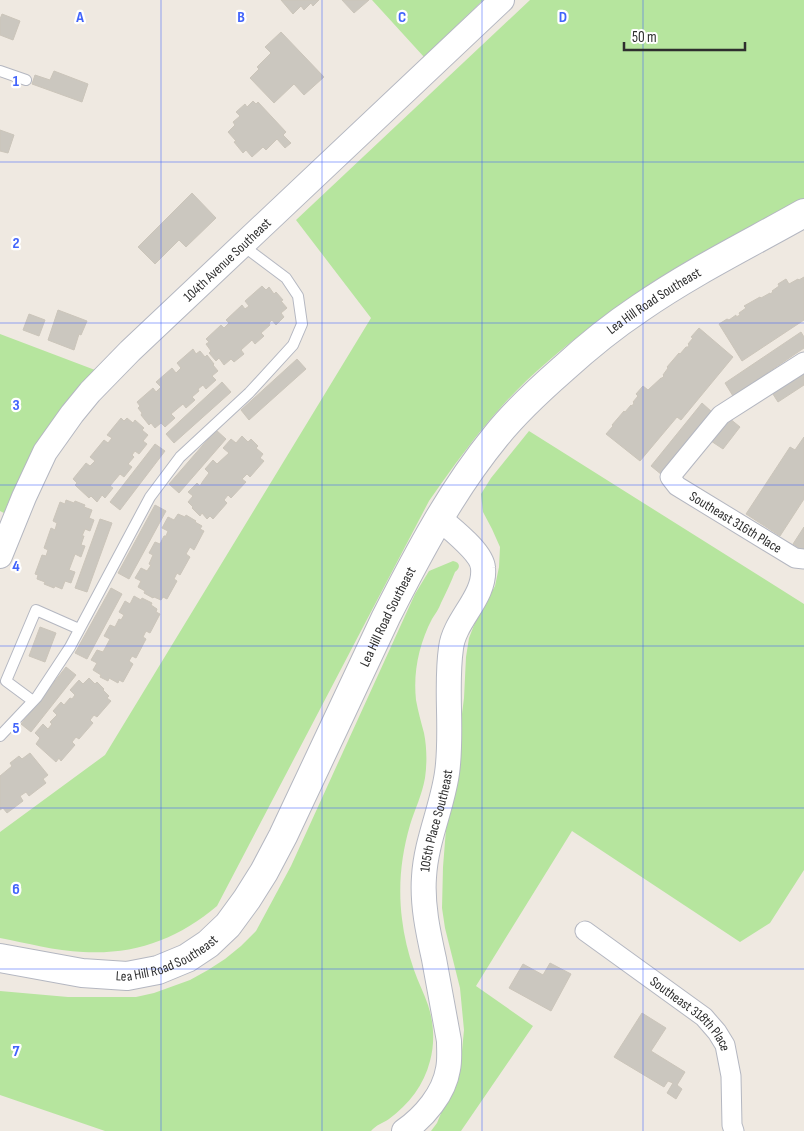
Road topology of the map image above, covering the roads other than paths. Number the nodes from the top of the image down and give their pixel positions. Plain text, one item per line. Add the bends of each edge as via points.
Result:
1 (502, 0) edge
2 (0, 71) edge
3 (26, 80) dead end
4 (804, 213) edge
5 (242, 245) junction
6 (804, 362) edge
7 (439, 518) junction
8 (6, 522) edge
9 (0, 556) edge
10 (804, 559) edge
11 (80, 629) junction
12 (33, 701) junction
13 (0, 736) edge
14 (585, 931) dead end
15 (0, 958) edge
16 (404, 1131) edge
17 (734, 1131) edge

1 - 5 street, 104th Avenue Southeast
2 - 3 lane
4 - 7 main road, Lea Hill Road Southeast via 687,277 597,339 519,408 495,436
5 - 8 street, 104th Avenue Southeast via 90,392 45,452 24,497
5 - 11 lane via 286,278 298,296 302,324 293,345 180,457 150,497
6 - 10 street, Southeast 316th Place via 722,415 670,477 677,486 795,558
7 - 15 main road, Lea Hill Road Southeast via 386,617 283,836 264,872 228,925 187,958 158,970 127,976 82,973
7 - 16 street, 105th Place Southeast via 478,555 484,568 478,593 452,642 447,772 424,875 424,898 450,1057 443,1084 430,1107
8 - 9 street, 104th Avenue Southeast
11 - 12 lane
11 - 12 lane via 36,610 6,681
12 - 13 lane
14 - 17 street, Southeast 318th Place via 704,1017 717,1032 725,1045 731,1076

